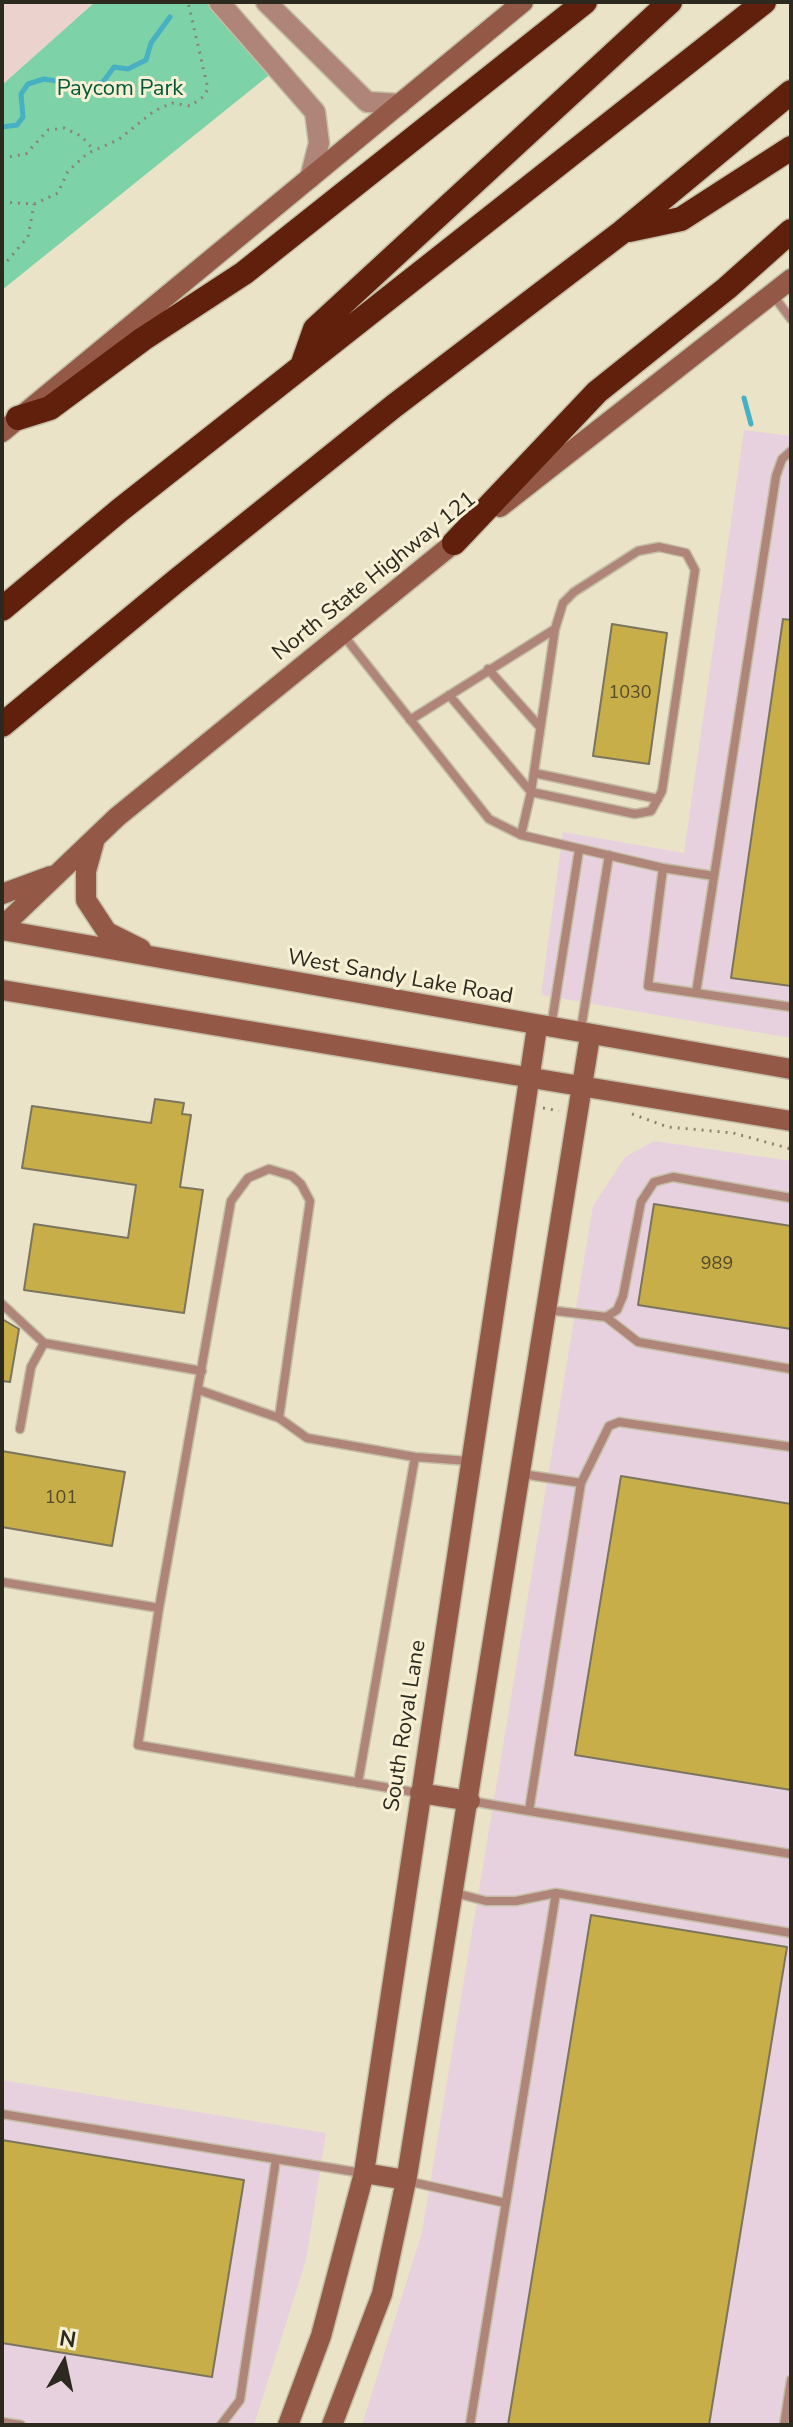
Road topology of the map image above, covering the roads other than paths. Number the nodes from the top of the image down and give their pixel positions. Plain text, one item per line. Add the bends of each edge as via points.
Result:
1 (219, 2) edge
2 (266, 2) edge
3 (523, 2) edge
4 (585, 2) edge
5 (670, 2) edge
6 (764, 2) edge
7 (791, 92) edge
8 (400, 104) junction
9 (791, 148) edge
10 (310, 178) junction
11 (791, 231) edge
12 (622, 232) junction
13 (791, 279) edge
14 (772, 294) junction
15 (791, 319) edge
16 (302, 367) junction
17 (10, 425) edge
18 (791, 451) edge
19 (787, 461) edge
20 (454, 543) junction
21 (2, 609) edge
22 (555, 629) junction
23 (342, 634) junction
24 (488, 669) junction
25 (449, 695) junction
26 (410, 720) junction
27 (2, 725) edge
28 (540, 727) junction
29 (534, 773) junction
30 (531, 792) junction
31 (658, 799) junction
32 (521, 835) junction
33 (95, 839) junction
34 (579, 850) junction
35 (609, 855) junction
36 (663, 868) junction
37 (62, 872) junction
38 (714, 876) junction
39 (2, 894) edge
40 (2, 929) edge
41 (162, 959) junction
42 (2, 990) edge
43 (696, 993) junction
44 (791, 1007) edge
45 (544, 1028) junction
46 (585, 1035) junction
47 (791, 1069) edge
48 (529, 1078) junction
49 (582, 1087) junction
50 (791, 1121) edge
51 (791, 1198) edge
52 (2, 1304) edge
53 (547, 1310) junction
54 (606, 1317) junction
55 (44, 1343) junction
56 (791, 1369) edge
57 (202, 1371) junction
58 (199, 1390) junction
59 (279, 1418) junction
60 (20, 1429) dead end
61 (791, 1447) edge
62 (415, 1457) junction
63 (471, 1461) junction
64 (522, 1473) junction
65 (581, 1483) junction
66 (2, 1582) edge
67 (159, 1608) junction
68 (358, 1783) junction
69 (420, 1793) junction
70 (470, 1801) junction
71 (529, 1811) junction
72 (791, 1854) edge
73 (454, 1893) junction
74 (556, 1893) junction
75 (791, 1933) edge
76 (2, 2114) edge
77 (276, 2159) junction
78 (364, 2173) junction
79 (406, 2180) junction
80 (506, 2203) junction
81 (791, 2380) edge
82 (2, 2422) edge
83 (21, 2425) edge
84 (221, 2425) edge
85 (288, 2425) edge
86 (332, 2425) edge
87 (470, 2425) edge
88 (784, 2425) edge

1 - 10 street via 315,112 319,143
2 - 8 street via 367,102
3 - 8 main road
4 - 17 highway via 244,273 50,408
5 - 16 highway via 315,329
6 - 16 highway
7 - 12 highway
8 - 10 main road
9 - 12 highway via 681,219
10 - 17 main road
11 - 20 highway via 597,392
12 - 27 highway via 394,406
13 - 14 main road, North State Highway 121
14 - 15 lane
14 - 20 main road, North State Highway 121
16 - 21 highway
18 - 19 lane
19 - 38 lane via 776,476
20 - 23 main road, North State Highway 121
22 - 24 lane
22 - 28 lane
22 - 31 lane via 563,603 574,592 638,551 659,547 686,553 695,570
23 - 26 lane
23 - 33 main road, North State Highway 121
24 - 25 lane
24 - 28 lane
25 - 26 lane
25 - 30 lane
26 - 32 lane via 489,819
28 - 29 lane
29 - 30 lane
29 - 31 lane
30 - 31 lane via 635,814 651,811
30 - 32 lane
32 - 34 lane
33 - 37 main road, North State Highway 121
33 - 41 main road via 86,871 86,900 94,917 107,932
34 - 35 lane
34 - 45 lane
35 - 36 lane
35 - 46 lane
36 - 38 lane
36 - 43 lane via 648,986
37 - 39 main road
37 - 40 main road, North State Highway 121
38 - 43 lane
40 - 41 main road, West Sandy Lake Road
41 - 45 main road, West Sandy Lake Road
42 - 48 main road
43 - 44 lane
45 - 46 main road, West Sandy Lake Road
45 - 48 main road, South Royal Lane
46 - 47 main road, West Sandy Lake Road
46 - 49 main road
48 - 49 main road
48 - 63 main road, South Royal Lane
49 - 50 main road
49 - 53 main road
51 - 54 lane via 673,1177 654,1182 641,1202 623,1296 617,1310
52 - 55 lane
53 - 54 lane
53 - 64 main road
54 - 56 lane via 638,1342
55 - 57 lane
55 - 60 lane via 31,1367
57 - 58 lane
57 - 59 lane via 231,1201 248,1178 269,1169 281,1171 301,1184 310,1201
58 - 59 lane
58 - 67 lane
59 - 62 lane via 307,1438
61 - 65 lane via 619,1422 609,1426
62 - 63 lane
62 - 68 lane
63 - 69 main road, South Royal Lane
64 - 65 lane
64 - 70 main road
65 - 71 lane
66 - 67 lane
67 - 68 lane via 138,1745
68 - 69 lane
69 - 70 main road
69 - 78 main road, South Royal Lane
70 - 71 lane
70 - 73 main road
71 - 72 lane
73 - 74 lane via 501,1901
73 - 79 main road
74 - 75 lane
74 - 80 lane
76 - 77 lane
77 - 78 lane
77 - 84 lane via 240,2400
78 - 79 main road
78 - 85 main road, South Royal Lane via 321,2336
79 - 80 lane
79 - 86 main road via 382,2294
80 - 87 lane
81 - 88 lane
82 - 83 lane

